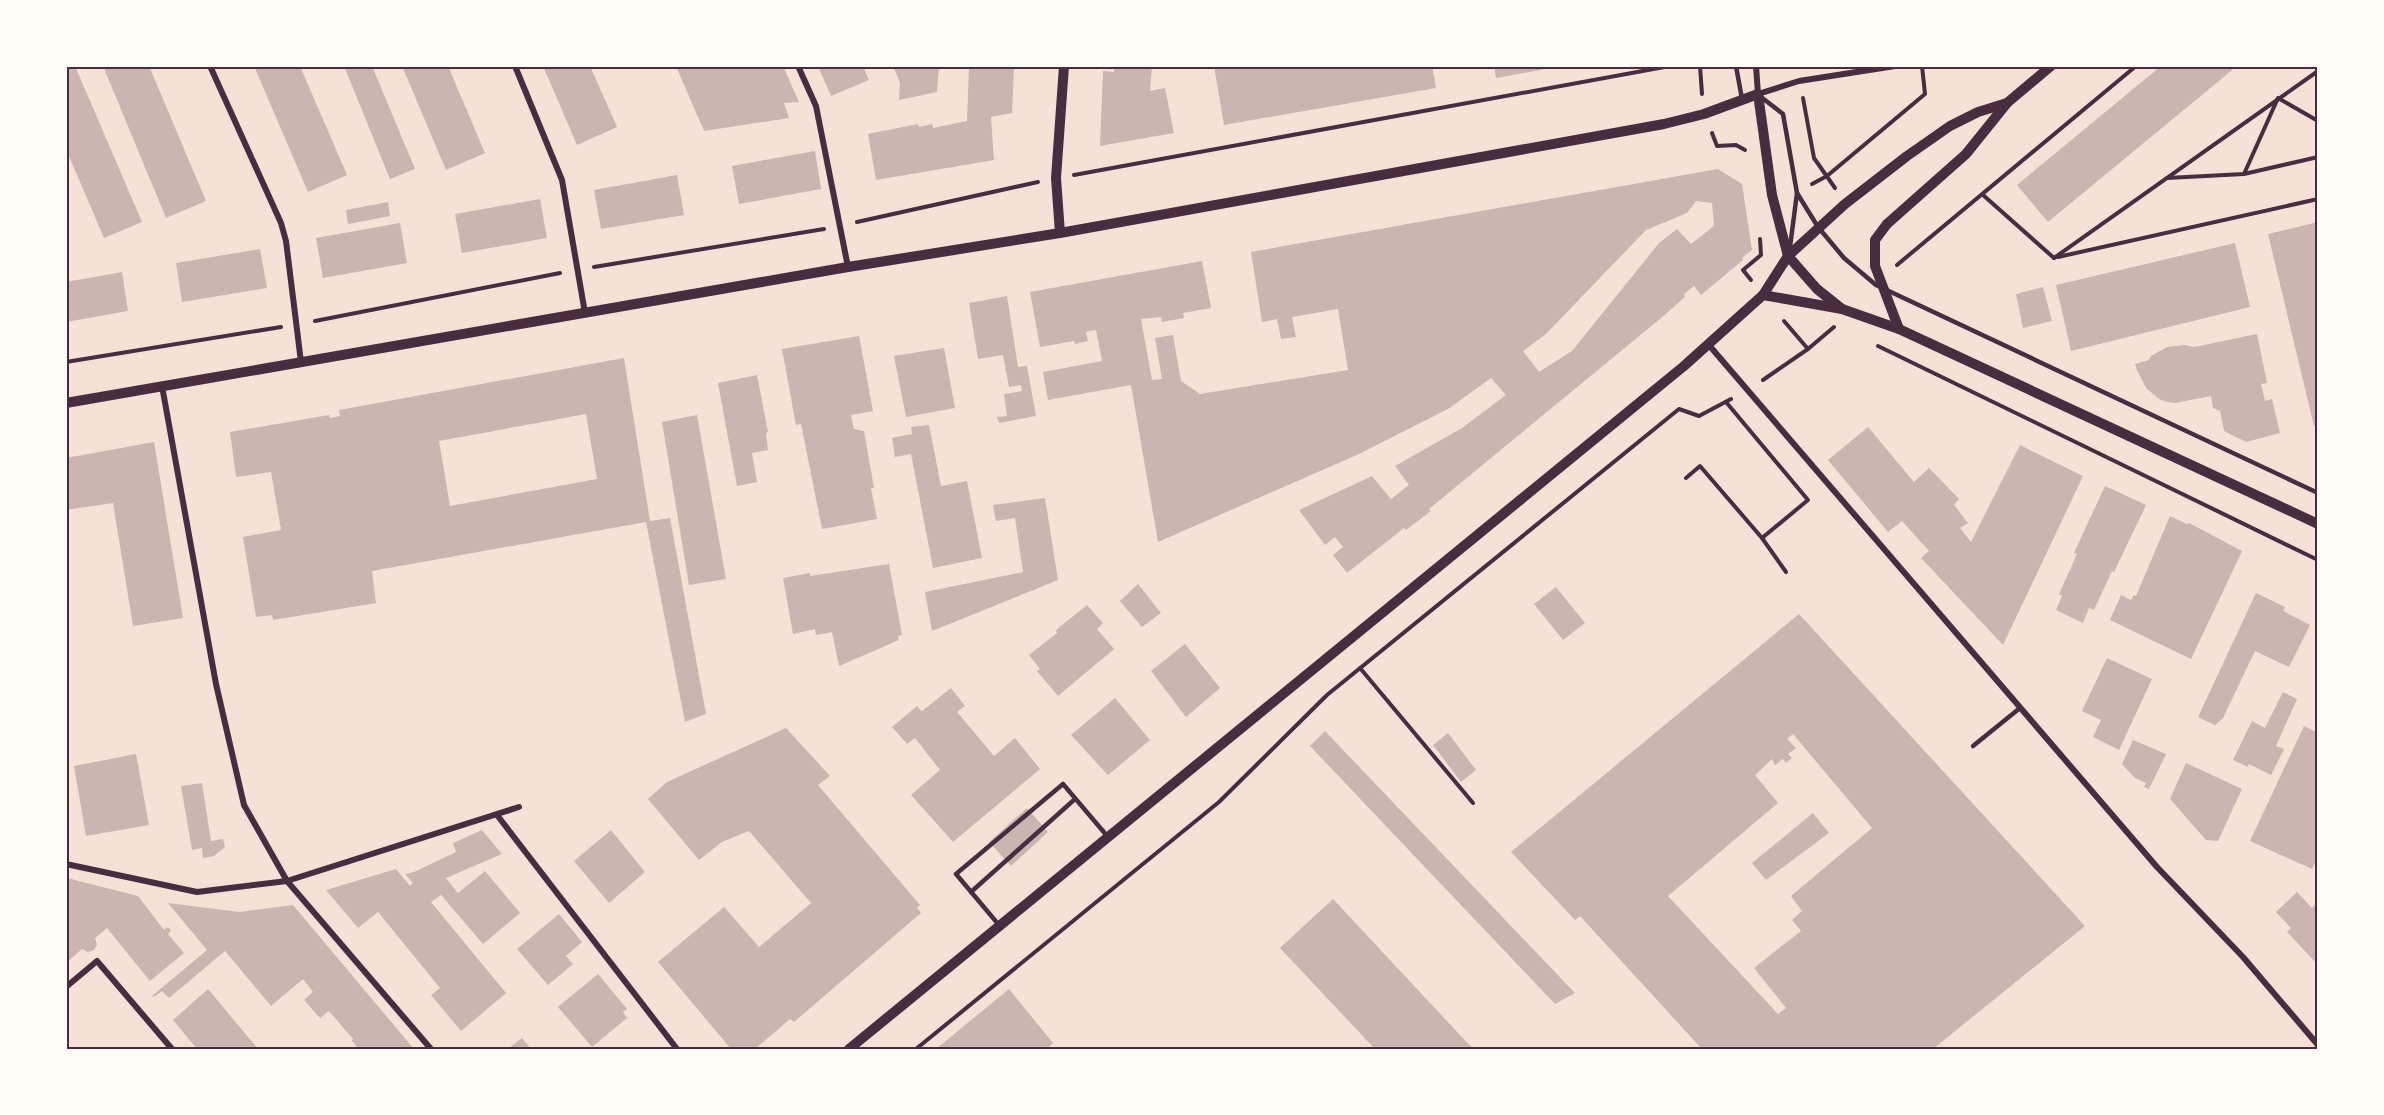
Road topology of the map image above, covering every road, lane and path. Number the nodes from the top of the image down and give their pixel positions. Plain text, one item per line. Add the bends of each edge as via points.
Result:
1 (210, 66) edge
2 (515, 66) edge
3 (798, 66) edge
4 (1064, 66) edge
5 (1670, 66) edge
6 (1700, 66) edge
7 (1736, 66) edge
8 (1756, 66) edge
9 (1895, 66) edge
10 (1922, 66) edge
11 (2051, 66) edge
12 (2136, 66) edge
13 (2318, 71) edge
14 (1799, 81) junction
15 (1758, 94) junction
16 (2278, 98) junction
17 (1743, 100) junction
18 (2007, 103) junction
19 (1704, 114) junction
20 (2318, 121) edge
21 (1750, 152) dead end
22 (2318, 157) edge
23 (2244, 174) junction
24 (1827, 176) junction
25 (1056, 178) junction
26 (2166, 178) junction
27 (1797, 193) junction
28 (1983, 195) junction
29 (2318, 200) edge
30 (1845, 204) junction
31 (1776, 209) junction
32 (841, 226) junction
33 (1818, 227) junction
34 (1060, 233) junction
35 (1875, 240) junction
36 (1788, 256) junction
37 (2054, 258) junction
38 (1899, 264) junction
39 (848, 267) junction
40 (576, 270) junction
41 (1883, 283) junction
42 (1762, 295) junction
43 (1842, 309) junction
44 (1853, 313) junction
45 (585, 314) junction
46 (295, 325) junction
47 (1899, 329) junction
48 (1868, 341) dead end
49 (1708, 344) junction
50 (66, 362) edge
51 (301, 362) junction
52 (162, 385) junction
53 (1748, 391) junction
54 (1726, 402) junction
55 (66, 403) edge
56 (1686, 478) dead end
57 (2318, 494) edge
58 (2318, 524) edge
59 (1762, 538) junction
60 (2318, 560) edge
61 (1786, 572) dead end
62 (1360, 668) junction
63 (2020, 708) junction
64 (1973, 746) dead end
65 (1075, 799) junction
66 (1473, 803) dead end
67 (519, 807) dead end
68 (497, 815) junction
69 (1108, 837) junction
70 (66, 864) edge
71 (287, 881) junction
72 (971, 892) junction
73 (999, 926) junction
74 (66, 987) edge
75 (2318, 1045) edge
76 (172, 1049) edge
77 (430, 1049) edge
78 (677, 1049) edge
79 (849, 1049) edge
80 (916, 1049) edge

1 - 46 street via 281,223
2 - 40 street via 562,180
3 - 32 street via 816,106
4 - 25 street
5 - 25 path
6 - 19 path
7 - 17 lane
8 - 15 street
9 - 14 street
10 - 24 path via 1925,94
11 - 18 street
12 - 28 path
13 - 16 path
14 - 15 street
14 - 24 path via 1814,158
15 - 17 street
15 - 27 lane via 1783,114
15 - 31 street
16 - 20 path
16 - 23 path
16 - 26 path
17 - 19 street
18 - 30 street via 1950,126
18 - 35 street via 1966,154
19 - 21 path via 1717,146 1736,145
19 - 34 street
22 - 23 path
23 - 26 path
24 - 27 path
24 - 30 path
25 - 32 path
25 - 34 street
26 - 37 path
27 - 33 lane
27 - 36 lane
28 - 37 path
28 - 38 path
29 - 37 path
30 - 33 street
31 - 36 street
31 - 42 path via 1759,222 1761,255 1743,270
32 - 39 street
32 - 40 path
33 - 36 street
33 - 41 lane via 1844,258 1876,285
34 - 39 street
35 - 38 path
35 - 41 street via 1875,266
36 - 42 street
36 - 43 street
38 - 41 path
39 - 45 street
40 - 45 street
40 - 46 path
41 - 47 street
41 - 57 lane
42 - 43 street
42 - 49 street
43 - 44 street
44 - 47 street
44 - 53 path
45 - 51 street
46 - 50 path
46 - 51 street
47 - 58 street
48 - 60 path
49 - 53 street
49 - 69 street
51 - 52 street
52 - 55 street
52 - 71 street via 216,684 244,806
53 - 54 path
53 - 63 street
54 - 59 path via 1808,500
54 - 62 path via 1699,416 1679,409
56 - 59 path via 1700,466
59 - 61 path
62 - 66 path
62 - 80 path via 1327,695 1219,802
63 - 64 lane
63 - 75 street
65 - 69 lane
65 - 72 lane
65 - 72 lane via 1063,784 956,874
67 - 68 street
68 - 71 street
68 - 78 street
69 - 73 street
70 - 71 street via 197,892
71 - 77 street
72 - 73 lane
73 - 79 street
74 - 76 street via 97,960

